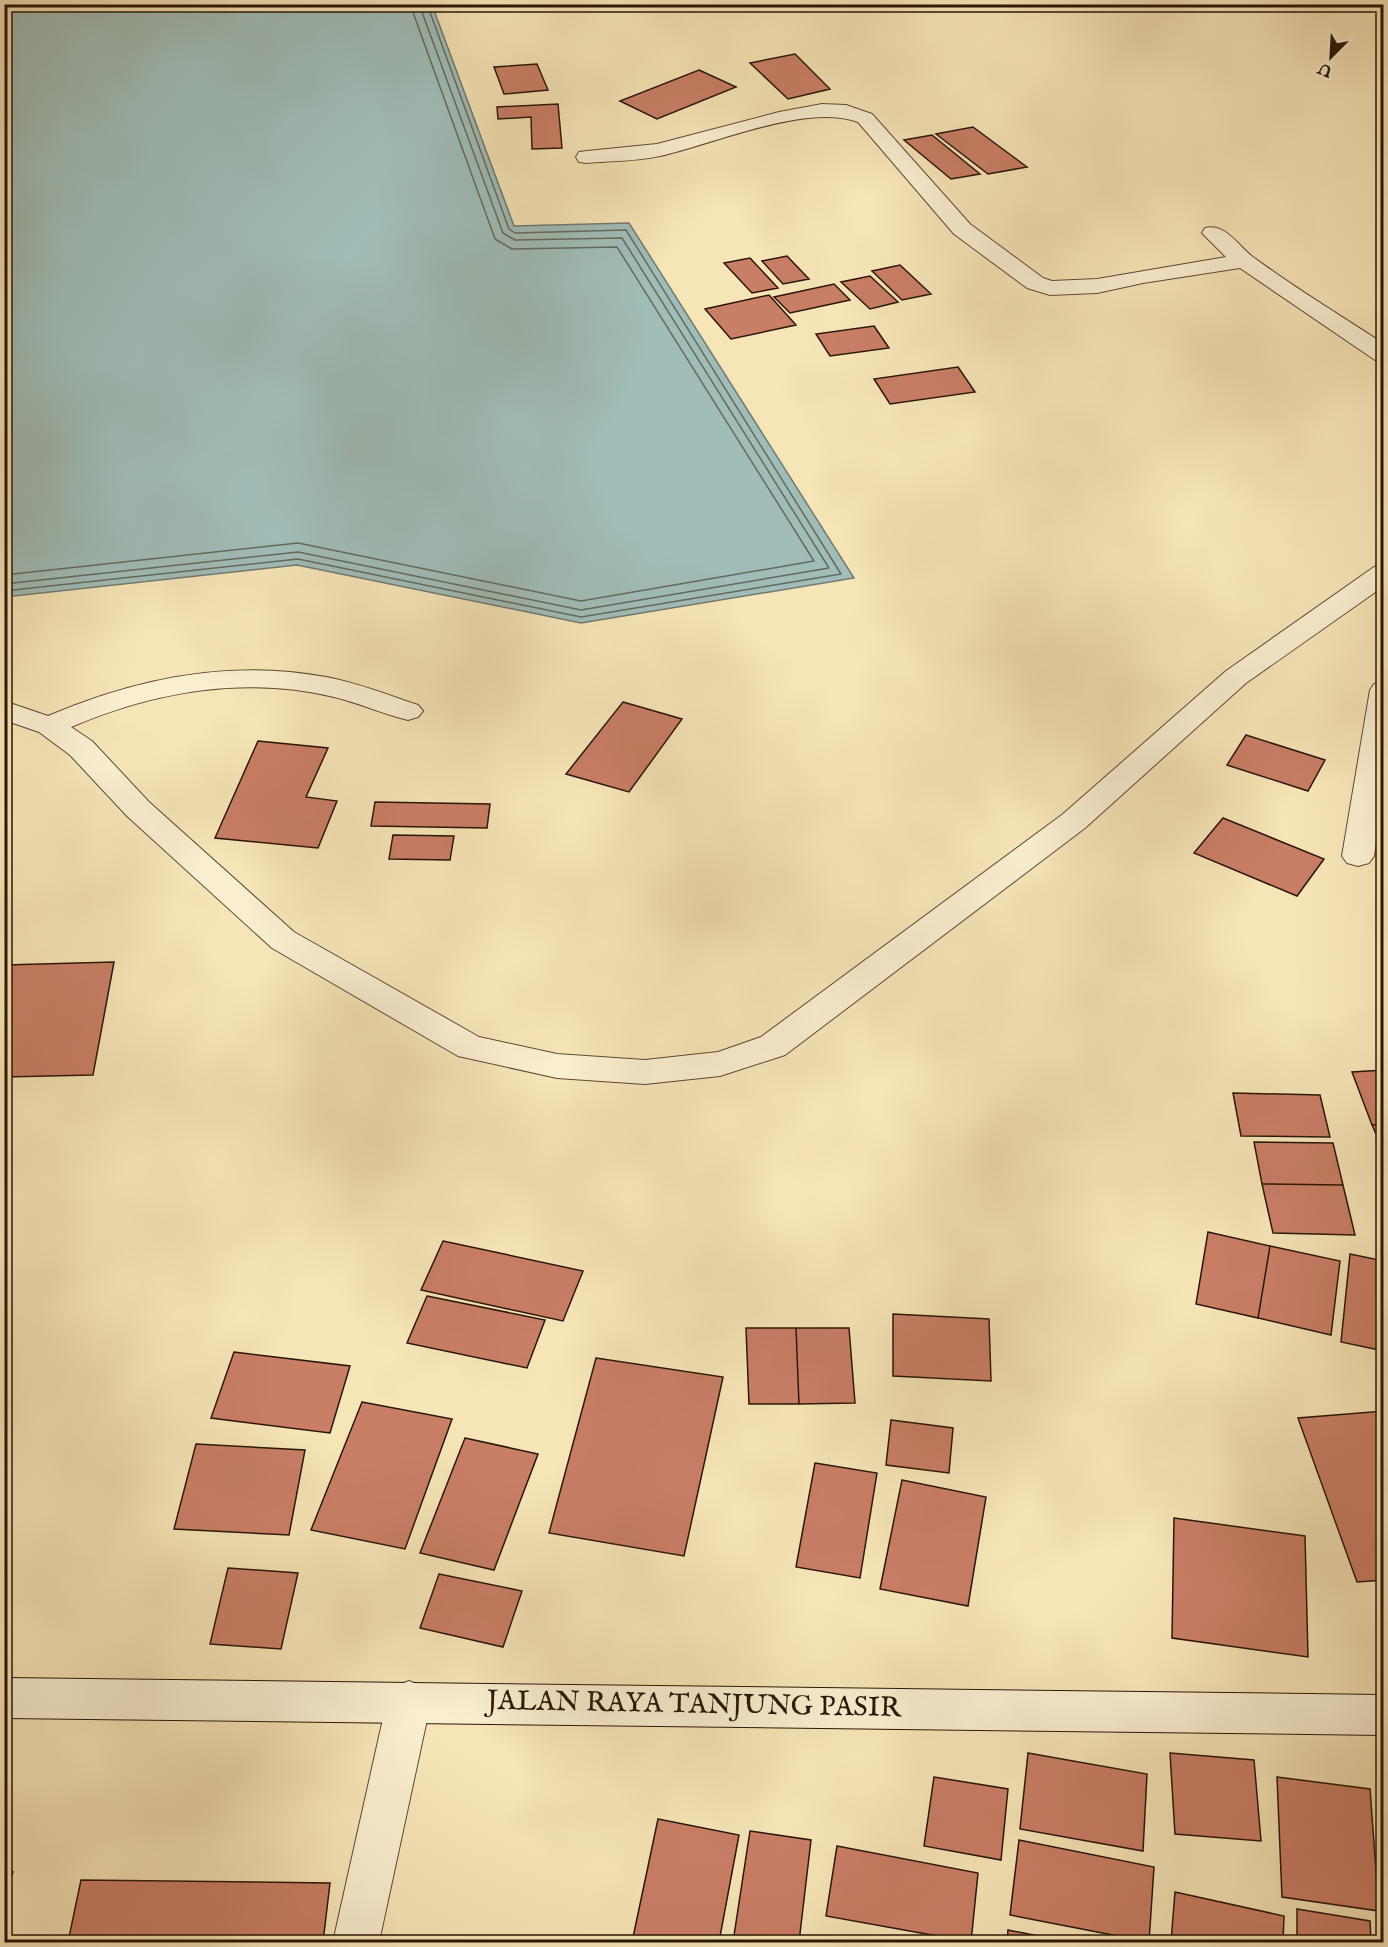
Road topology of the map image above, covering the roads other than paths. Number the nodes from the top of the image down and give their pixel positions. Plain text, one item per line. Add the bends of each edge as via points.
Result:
1 (587, 157) dead end
2 (1213, 233) dead end
3 (1244, 261) junction
4 (1383, 355) edge
5 (1383, 573) edge
6 (1383, 690) edge
7 (4, 710) edge
8 (408, 711) dead end
9 (49, 726) junction
10 (1358, 856) dead end
11 (4, 1698) edge
12 (409, 1701) junction
13 (1383, 1715) edge
14 (356, 1942) edge

1 - 3 street via 658,150 779,118 822,110 846,111 865,118 962,229 1012,268 1043,285 1068,289 1096,286
2 - 3 street
3 - 4 street
5 - 9 street via 1236,677 1074,821 773,1046 720,1064 645,1072 557,1066 470,1047 283,940 138,809 81,748
6 - 10 street
7 - 9 street
8 - 9 street via 326,686 277,680 216,682 160,687
11 - 12 street, JALAN RAYA TANJUNG PASIR
12 - 13 street, JALAN RAYA TANJUNG PASIR
12 - 14 street

